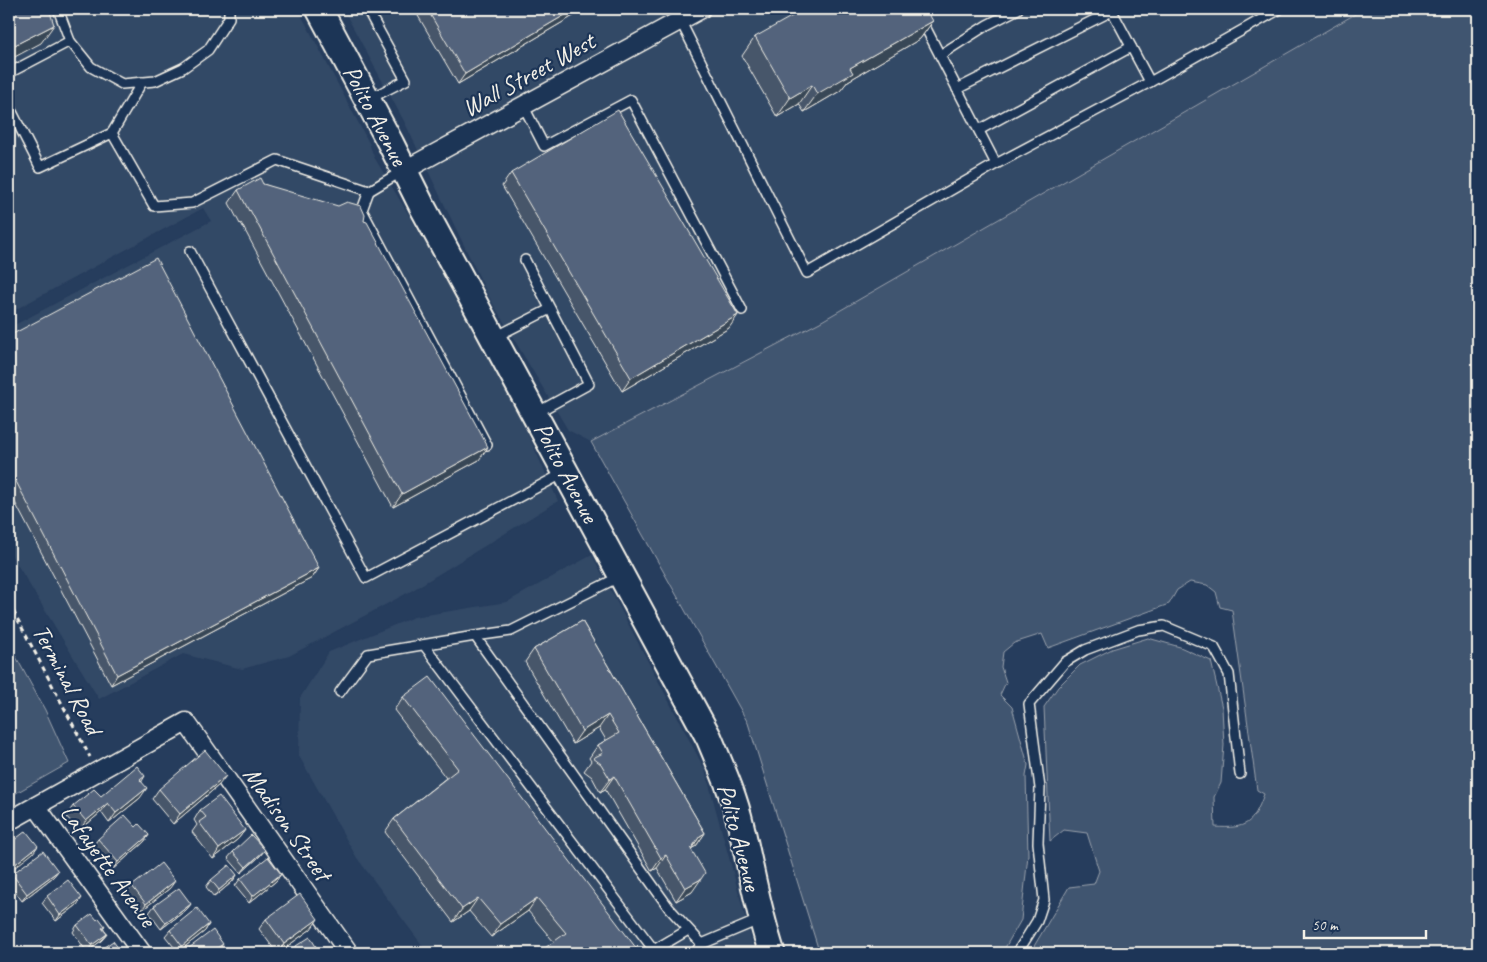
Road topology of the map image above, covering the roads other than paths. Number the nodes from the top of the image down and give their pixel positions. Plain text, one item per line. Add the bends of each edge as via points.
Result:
1 (58, 9) edge
2 (229, 9) edge
3 (319, 9) edge
4 (367, 9) edge
5 (701, 9) edge
6 (916, 9) edge
7 (1018, 9) edge
8 (1280, 9) edge
9 (1111, 10) edge
10 (680, 20) junction
11 (70, 41) junction
12 (1131, 47) junction
13 (940, 55) junction
14 (9, 74) edge
15 (142, 82) junction
16 (1150, 82) junction
17 (957, 89) junction
18 (368, 100) junction
19 (524, 105) junction
20 (9, 106) edge
21 (979, 130) junction
22 (112, 133) junction
23 (996, 164) junction
24 (405, 170) junction
25 (369, 190) junction
26 (190, 252) dead end
27 (525, 260) dead end
28 (550, 309) junction
29 (742, 310) dead end
30 (494, 338) junction
31 (535, 413) junction
32 (487, 445) edge
33 (566, 471) junction
34 (622, 576) junction
35 (475, 636) junction
36 (424, 645) junction
37 (340, 692) dead end
38 (1240, 774) dead end
39 (36, 806) junction
40 (9, 821) edge
41 (761, 919) junction
42 (688, 930) junction
43 (702, 944) junction
44 (142, 953) edge
45 (349, 953) edge
46 (695, 953) edge
47 (772, 953) edge
48 (1017, 953) edge

1 - 11 lane
2 - 15 lane via 229,18 208,50 182,68 155,81
3 - 18 street, Polito Avenue
4 - 18 lane via 406,80
5 - 10 street, Wall Street West
6 - 13 lane
7 - 13 lane
8 - 16 lane
9 - 12 lane
9 - 17 lane
10 - 19 street, Wall Street West
10 - 23 lane via 807,273
11 - 14 lane
11 - 15 lane via 91,67 122,84
12 - 16 lane
12 - 21 lane
13 - 17 lane
15 - 22 lane
16 - 23 lane
17 - 21 lane
18 - 24 street, Polito Avenue
19 - 24 street, Wall Street West
19 - 29 lane via 544,146 631,100
20 - 22 lane via 40,167
21 - 23 lane
22 - 25 lane via 154,206 192,203 276,160
24 - 25 lane
24 - 30 street, Polito Avenue
25 - 32 lane via 362,210
26 - 33 lane via 366,578
27 - 28 lane
28 - 30 lane
28 - 31 lane via 589,384
30 - 31 street, Polito Avenue
31 - 33 street, Polito Avenue
33 - 34 street, Polito Avenue
34 - 35 lane via 511,631
34 - 41 street, Polito Avenue via 710,738 740,824
35 - 36 lane
35 - 42 lane
36 - 37 lane via 368,654
36 - 42 lane via 654,950
38 - 48 lane via 1229,674 1214,647 1164,626 1138,630 1085,650 1065,662 1029,704 1040,788 1038,843 1044,900 1037,921
39 - 40 street
39 - 44 street, Lafayette Avenue
39 - 45 street, Madison Street via 186,722
41 - 43 lane
41 - 47 street, Polito Avenue
42 - 43 lane
43 - 46 lane

